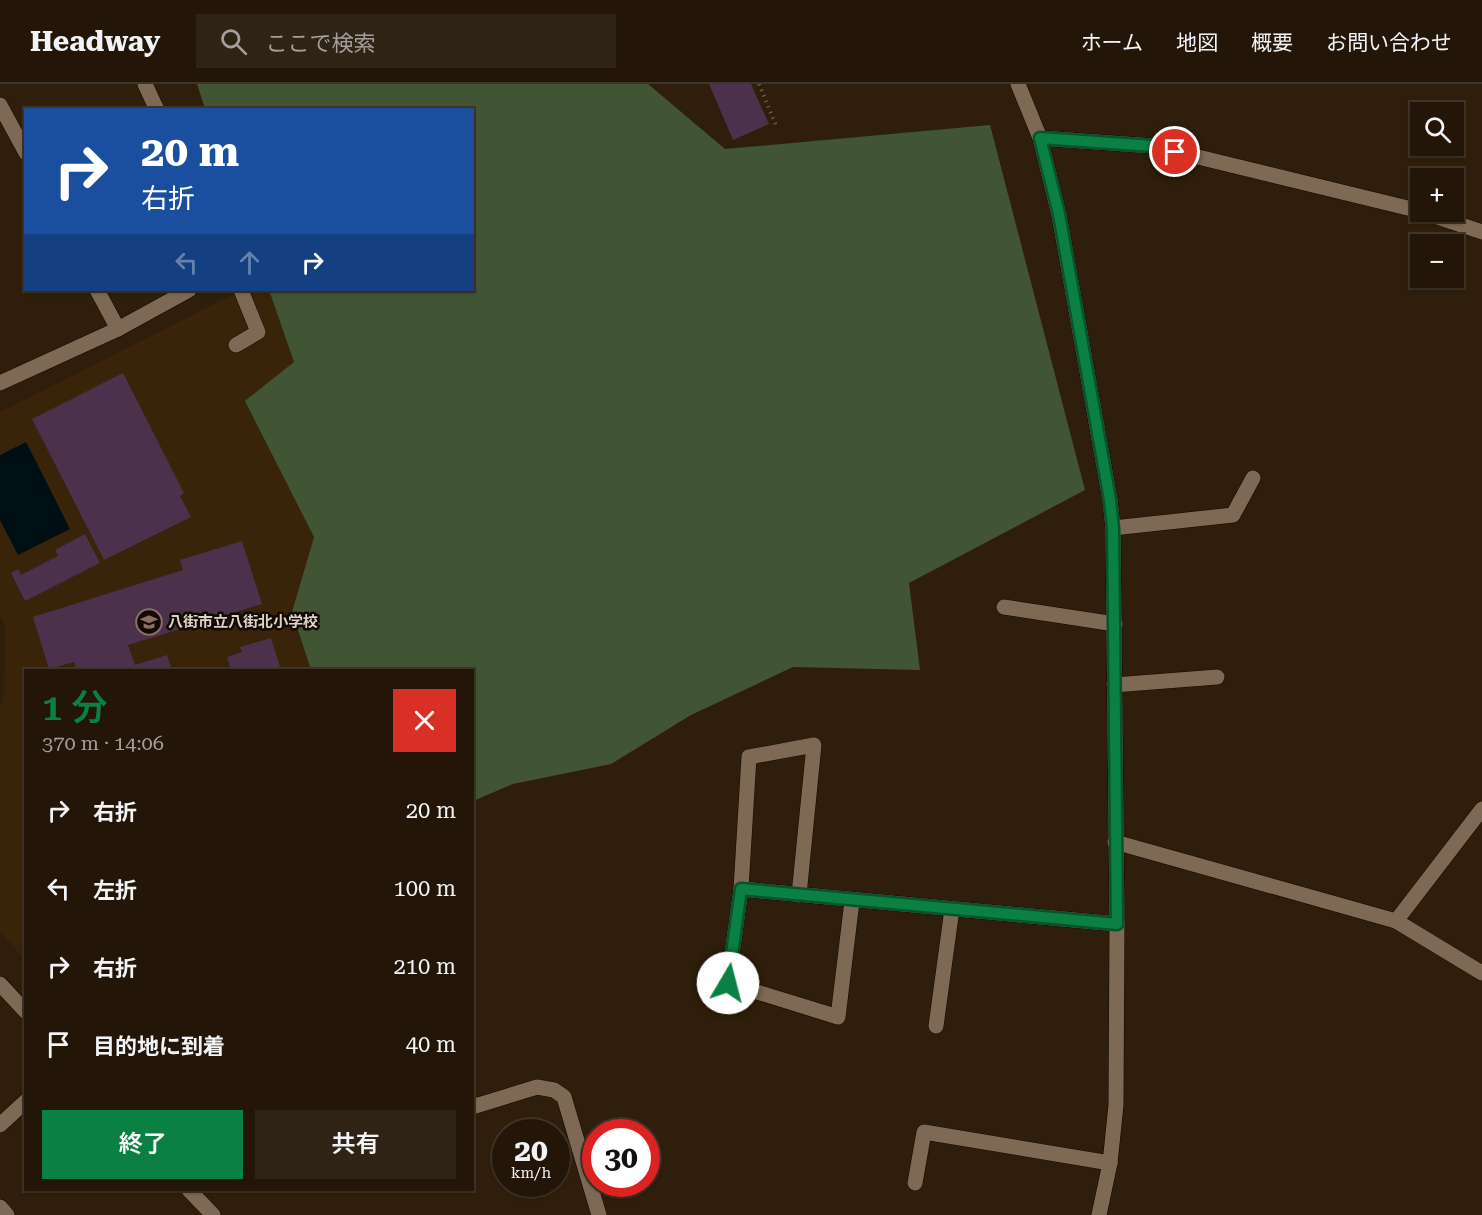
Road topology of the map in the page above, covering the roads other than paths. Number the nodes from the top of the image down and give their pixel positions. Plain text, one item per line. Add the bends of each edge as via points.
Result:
1 (145, 84) edge
2 (1018, 84) edge
3 (0, 105) edge
4 (157, 108) edge
5 (1040, 138) junction
6 (24, 149) edge
7 (1410, 208) edge
8 (1453, 222) edge
9 (1482, 232) edge
10 (98, 291) edge
11 (187, 291) edge
12 (241, 291) edge
13 (118, 329) junction
14 (236, 345) dead end
15 (0, 383) edge
16 (1253, 478) dead end
17 (1113, 528) junction
18 (1004, 607) dead end
19 (1115, 624) junction
20 (1217, 677) dead end
21 (1114, 685) junction
22 (1482, 809) edge
23 (1115, 842) junction
24 (741, 889) junction
25 (799, 895) junction
26 (852, 901) junction
27 (952, 909) junction
28 (1396, 921) junction
29 (1117, 924) junction
30 (1482, 973) edge
31 (0, 984) edge
32 (24, 1010) edge
33 (936, 1026) dead end
34 (24, 1103) edge
35 (474, 1106) edge
36 (0, 1125) edge
37 (1110, 1163) junction
38 (915, 1183) dead end
39 (190, 1191) edge
40 (0, 1207) edge
41 (7, 1215) edge
42 (213, 1215) edge
43 (599, 1215) edge
44 (1099, 1215) edge

1 - 4 street
2 - 5 street
3 - 6 street
5 - 7 street via 1153,146
5 - 17 street via 1059,214
8 - 9 street
10 - 13 street
11 - 13 street
12 - 14 street via 258,332
13 - 15 street
16 - 17 street via 1233,515
17 - 19 street
18 - 19 street
19 - 21 street
20 - 21 street
21 - 23 street
22 - 28 street
23 - 28 street
23 - 29 street
24 - 25 street
24 - 25 street via 749,757 814,745
24 - 26 street via 728,983 838,1017
25 - 26 street
26 - 27 street
27 - 29 street
27 - 33 street
28 - 30 street
29 - 37 street via 1116,1105
31 - 32 street
34 - 36 street
35 - 43 street via 537,1088 554,1090 564,1097
37 - 38 street via 924,1132
37 - 44 street
39 - 42 street
40 - 41 street

